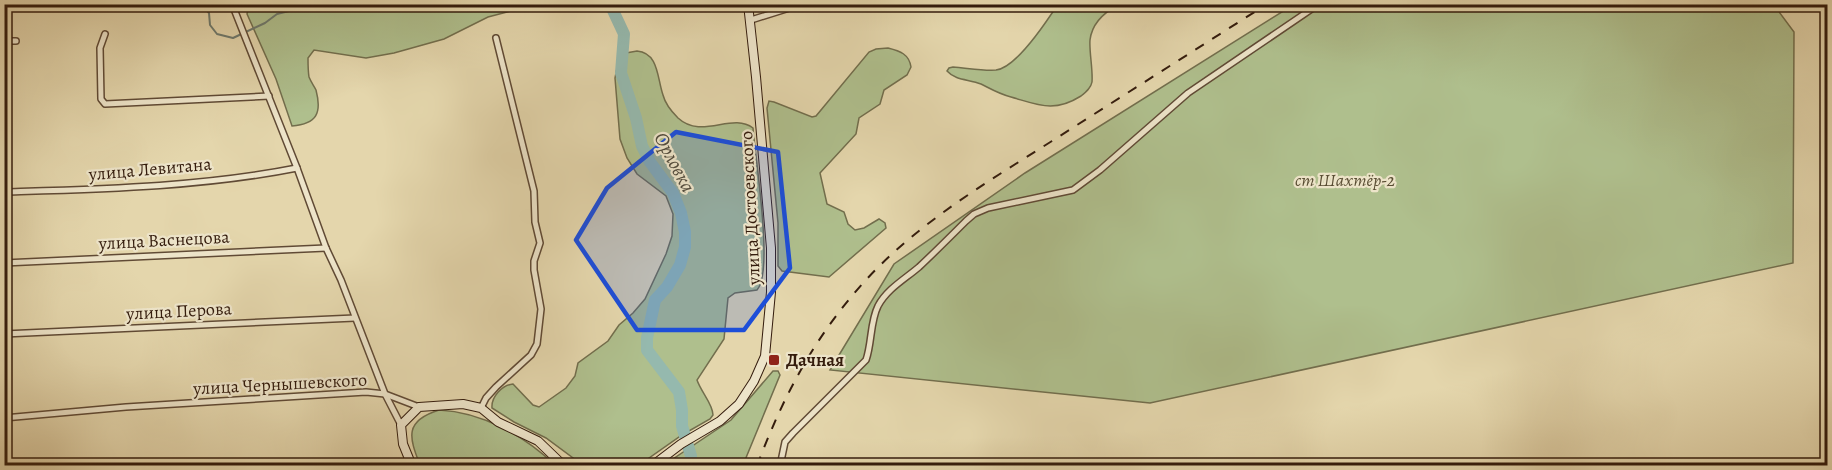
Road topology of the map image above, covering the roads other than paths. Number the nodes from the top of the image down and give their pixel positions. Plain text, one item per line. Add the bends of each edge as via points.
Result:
1 (232, 4) edge
2 (748, 4) edge
3 (802, 4) edge
4 (1319, 4) edge
5 (751, 20) junction
6 (105, 34) dead end
7 (496, 38) dead end
8 (4, 41) edge
9 (16, 41) dead end
10 (269, 96) junction
11 (297, 168) junction
12 (4, 192) edge
13 (326, 248) junction
14 (4, 263) edge
15 (355, 318) junction
16 (4, 334) edge
17 (385, 394) junction
18 (419, 406) junction
19 (481, 408) junction
20 (4, 418) edge
21 (401, 425) junction
22 (412, 465) edge
23 (564, 465) edge
24 (652, 465) edge
25 (780, 465) edge

1 - 10 street
2 - 5 main road, улица Достоевского
3 - 5 street
4 - 25 street via 1188,93 1073,190 974,214 879,304 866,360 785,442
5 - 24 main road, улица Достоевского via 771,248 765,356 739,404 720,421
6 - 10 street via 100,48 101,99 105,104
7 - 19 street via 534,190 540,243 534,270 541,309 537,344 531,355 486,398
8 - 9 street
10 - 11 street
11 - 12 street, улица Левитана via 113,189
11 - 13 street
13 - 14 street, улица Васнецова
13 - 15 street
15 - 16 street, улица Перова
15 - 17 street
17 - 18 street, улица Чернышевского
17 - 20 street, улица Чернышевского via 366,392
17 - 21 street
18 - 19 main road, улица Чернышевского via 463,404
18 - 21 main road
19 - 23 main road via 498,422 538,441
21 - 22 main road via 403,444

